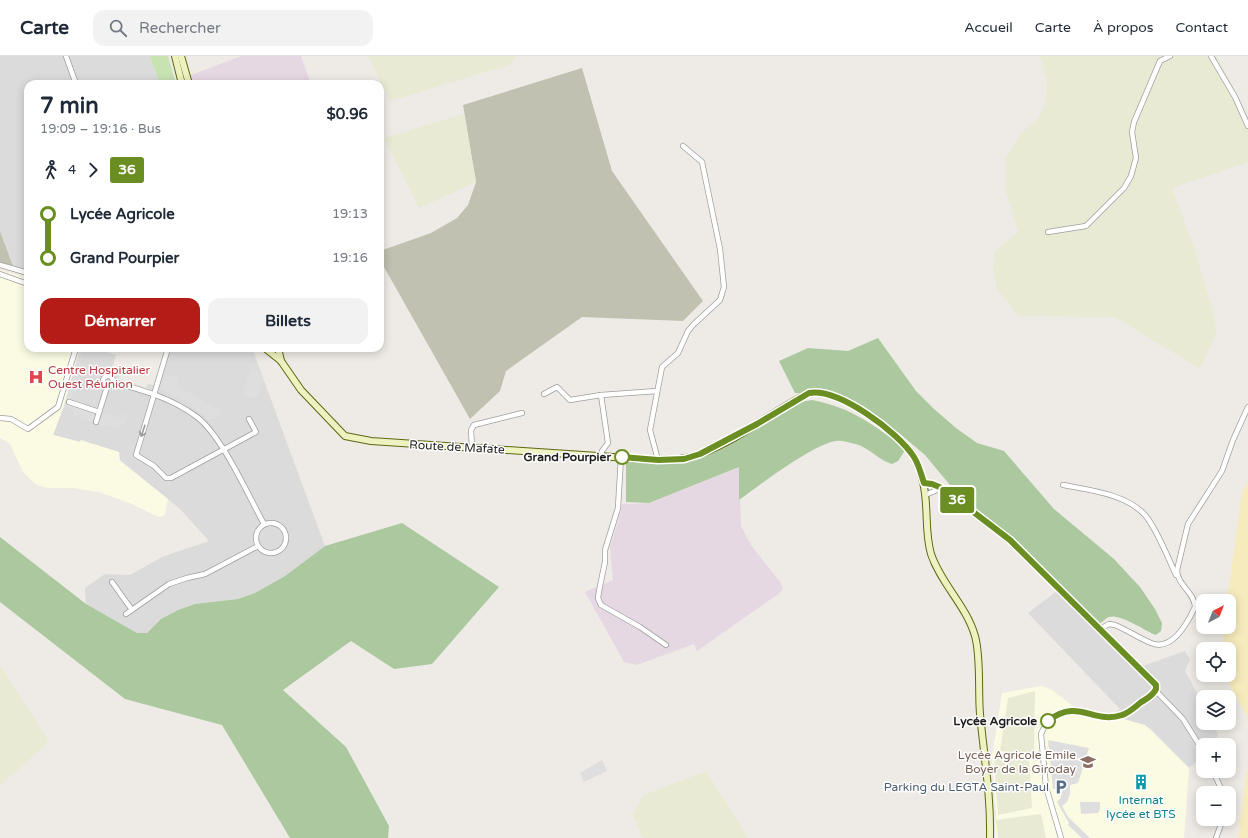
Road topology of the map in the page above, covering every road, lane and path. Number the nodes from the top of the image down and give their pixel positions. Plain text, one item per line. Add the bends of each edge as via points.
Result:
1 (66, 56) edge
2 (175, 56) edge
3 (181, 56) edge
4 (1170, 56) edge
5 (1211, 56) edge
6 (75, 80) edge
7 (181, 80) edge
8 (188, 80) edge
9 (1248, 126) edge
10 (683, 146) dead end
11 (1048, 232) dead end
12 (0, 265) edge
13 (24, 272) edge
14 (0, 274) edge
15 (24, 283) edge
16 (75, 352) edge
17 (167, 352) edge
18 (270, 352) edge
19 (279, 352) edge
20 (281, 361) junction
21 (113, 382) junction
22 (107, 387) junction
23 (657, 390) junction
24 (155, 394) junction
25 (544, 394) dead end
26 (601, 394) junction
27 (69, 402) dead end
28 (1248, 407) edge
29 (99, 412) junction
30 (522, 413) dead end
31 (0, 418) edge
32 (249, 419) dead end
33 (96, 422) dead end
34 (472, 447) junction
35 (224, 450) junction
36 (602, 456) junction
37 (621, 457) junction
38 (658, 460) junction
39 (924, 483) junction
40 (1063, 485) dead end
41 (942, 488) junction
42 (925, 495) junction
43 (264, 524) junction
44 (258, 546) junction
45 (1177, 577) junction
46 (112, 582) dead end
47 (132, 610) junction
48 (126, 614) dead end
49 (1100, 629) junction
50 (666, 646) dead end
51 (1156, 691) junction
52 (1196, 740) edge
53 (1220, 826) edge
54 (990, 838) edge
55 (1062, 838) edge
56 (1216, 838) edge

1 - 6 street
2 - 7 main road
3 - 8 main road
4 - 11 street via 1160,61 1134,122 1132,132 1136,158 1130,176 1112,201 1086,226
5 - 9 street via 1235,97
10 - 23 street via 702,162 720,249 724,287 720,300 688,330 678,353 662,366
12 - 13 street
14 - 15 street
16 - 31 street via 58,407 28,429 11,419
17 - 24 street
18 - 20 main road, Route de Mafate
19 - 20 main road, Route de Mafate
20 - 34 main road, Route de Mafate via 301,390 345,436 371,441
21 - 22 street
21 - 22 street via 110,376 105,377 103,383
21 - 24 street
22 - 29 street
23 - 26 street
23 - 38 street via 650,430
24 - 35 street via 197,417
24 -> 35 street via 136,455 154,466 166,478 171,478
25 - 26 street via 557,387 570,400
26 - 36 street via 608,444 602,451
27 - 29 street
28 - 45 street via 1222,471 1188,524
29 - 33 street
30 - 34 street via 474,425 471,430
32 - 35 street via 256,432
34 - 36 main road, Route de Mafate
35 - 43 street
36 - 37 main road, Route de Mafate
37 - 38 main road, Route de Mafate
37 - 50 street via 618,508 605,550 598,598 601,605
38 - 39 main road, Route de Mafate via 684,459 700,454 799,398 818,392 853,405 889,431 913,456
39 - 41 street
39 - 42 main road, Route de Mafate
40 - 45 street via 1114,497 1127,502 1145,515
41 - 42 street
41 - 49 street via 1010,540
42 - 54 main road, Route de Mafate via 927,530 932,555 944,581 968,616 978,651 980,713 990,799
43 - 44 street via 256,536
43 - 44 street via 274,523 282,527 287,535 286,544 280,551 271,554
44 - 47 street via 206,574 170,584
45 - 49 street via 1195,601 1195,607 1174,639 1163,644 1152,644 1115,625 1109,624
46 - 47 street
47 - 48 street
49 - 51 street via 1154,682
51 - 52 street via 1178,713
51 - 55 street via 1122,716 1068,710 1054,717 1044,728 1041,734 1046,787
53 - 56 street

